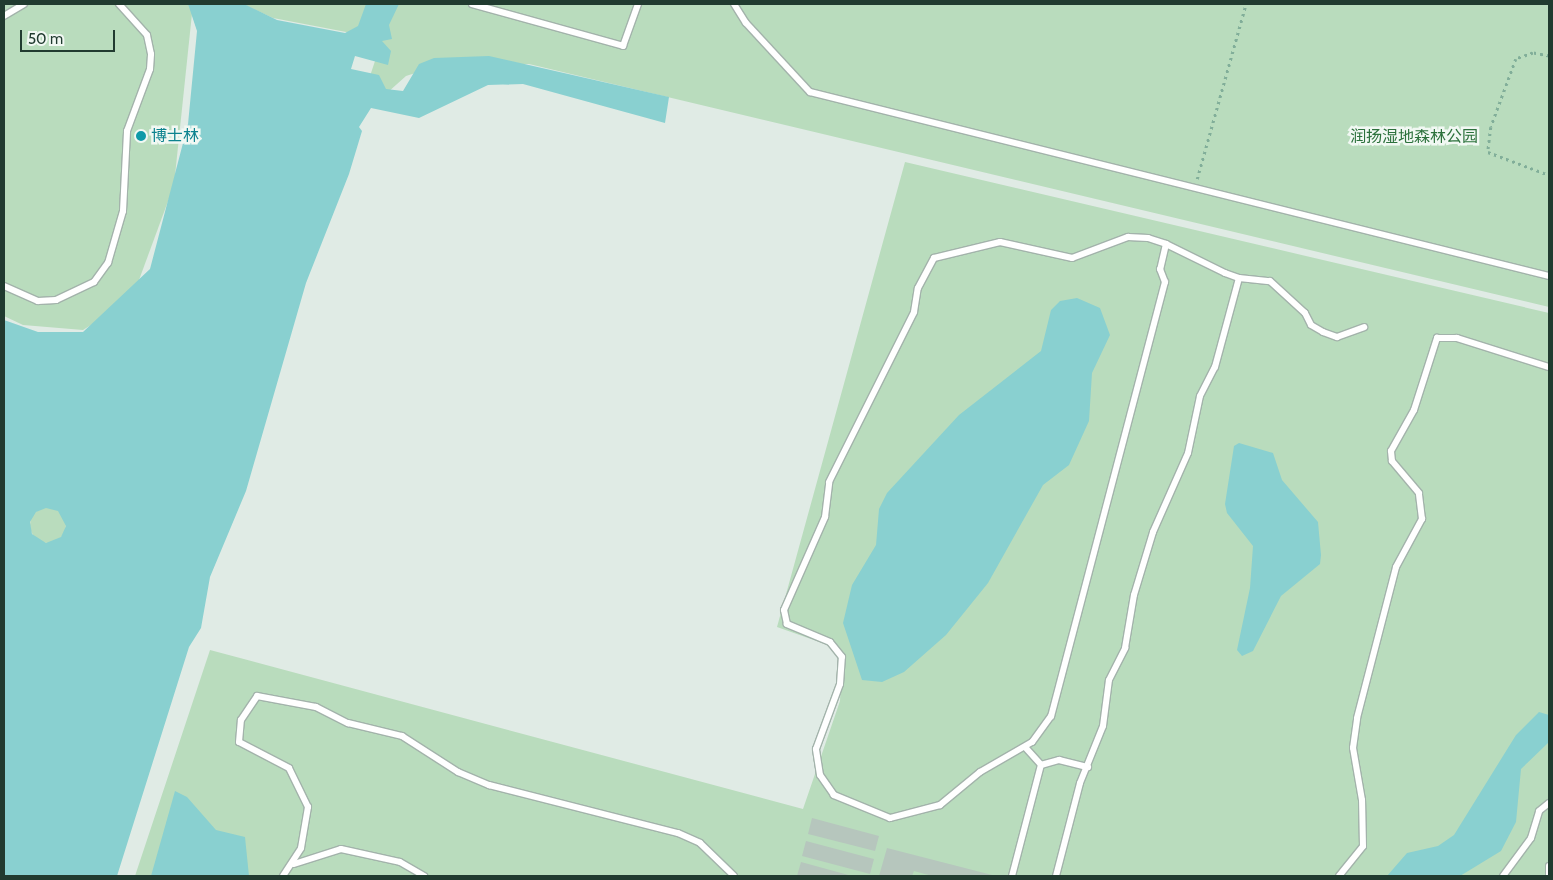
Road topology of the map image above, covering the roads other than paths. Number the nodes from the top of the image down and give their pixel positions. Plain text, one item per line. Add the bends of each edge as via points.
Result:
1 (24, 4) edge
2 (119, 4) edge
3 (472, 4) edge
4 (638, 4) edge
5 (734, 4) edge
6 (4, 16) edge
7 (1166, 244) junction
8 (1549, 276) edge
9 (1239, 278) junction
10 (4, 286) edge
11 (1364, 326) dead end
12 (1549, 367) edge
13 (1025, 747) junction
14 (1041, 765) junction
15 (1088, 767) junction
16 (1549, 803) edge
17 (294, 864) junction
18 (1549, 866) edge
19 (283, 876) edge
20 (424, 876) edge
21 (734, 876) edge
22 (1012, 876) edge
23 (1056, 876) edge
24 (1339, 876) edge
25 (1503, 876) edge
26 (1549, 876) edge

1 - 6 lane
2 - 10 lane via 147,34 151,54 150,70 127,130 123,211 108,263 94,282 56,300 38,301
3 - 4 lane via 623,46
5 - 8 lane via 746,23 810,92
7 - 9 lane
7 - 13 lane via 1160,268 1164,282 1122,433 1064,674 1051,716
7 - 13 lane via 1128,237 1063,258 1027,245 1000,242 934,258 918,288 914,312 829,482 825,517 784,610 787,624 830,642 842,657 840,684 816,749 820,775 834,795 876,814 900,817 940,805 980,772
9 - 11 lane via 1270,281 1305,313 1311,325 1337,337
9 - 15 lane via 1215,367 1200,396 1188,452 1153,532 1134,595 1125,648 1109,680 1103,726
12 - 24 lane via 1457,338 1437,338 1414,410 1391,452 1392,461 1419,493 1422,519 1396,567 1357,718 1353,748 1362,800 1363,846
13 - 14 lane
14 - 15 lane via 1059,760
14 - 22 lane
15 - 23 lane
16 - 25 lane via 1539,810 1531,838
17 - 19 lane
17 - 20 lane via 341,848 400,862
17 - 21 lane via 309,822 302,792 289,768 277,758 240,742 241,720 257,696 316,707 348,723 402,736 458,772 489,785 678,833 700,843
18 - 26 lane

